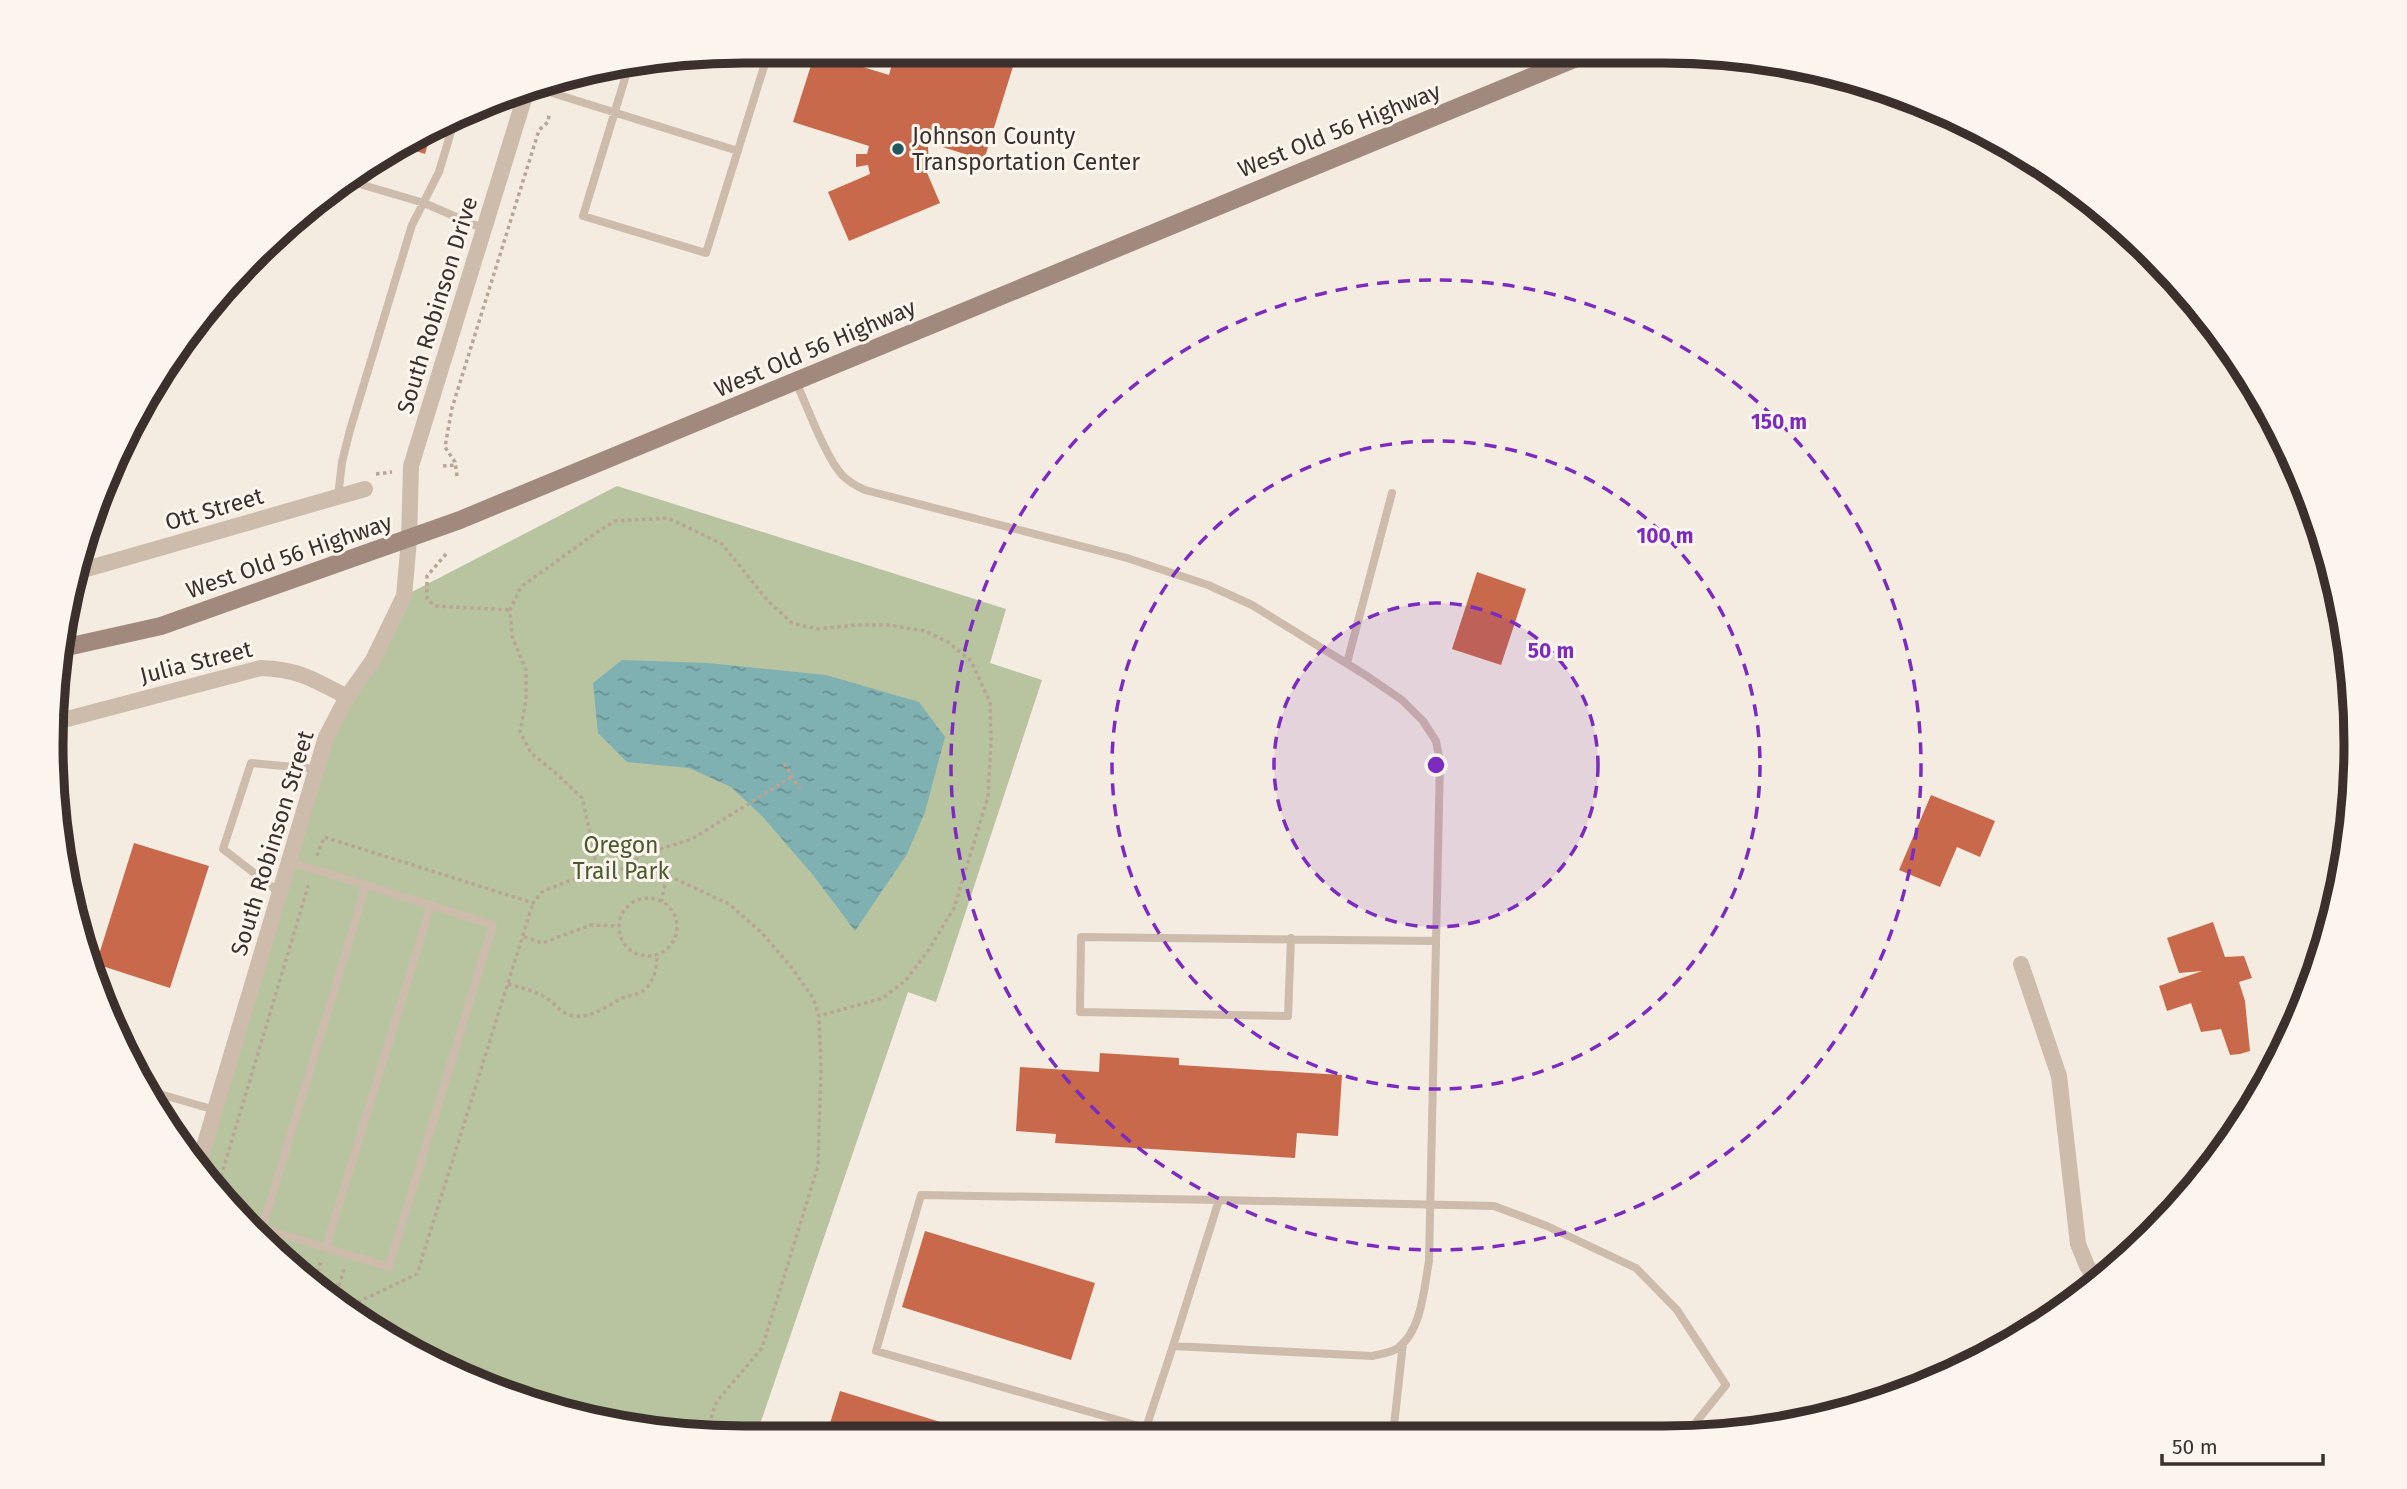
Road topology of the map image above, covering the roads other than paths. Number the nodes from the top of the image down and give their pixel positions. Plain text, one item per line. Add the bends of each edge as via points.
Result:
1 (764, 63) edge
2 (1565, 63) edge
3 (626, 74) edge
4 (548, 92) edge
5 (525, 99) edge
6 (614, 113) junction
7 (452, 129) edge
8 (738, 151) junction
9 (358, 184) edge
10 (424, 204) junction
11 (484, 229) junction
12 (796, 382) junction
13 (365, 489) dead end
14 (1392, 493) dead end
15 (338, 496) junction
16 (409, 540) junction
17 (86, 569) edge
18 (71, 646) edge
19 (1348, 663) junction
20 (347, 697) junction
21 (64, 720) edge
22 (316, 769) junction
23 (289, 862) junction
24 (366, 885) junction
25 (279, 893) junction
26 (431, 905) junction
27 (1291, 938) junction
28 (1436, 941) junction
29 (2021, 964) dead end
30 (160, 1094) edge
31 (215, 1110) junction
32 (201, 1155) edge
33 (1219, 1200) junction
34 (1431, 1203) junction
35 (263, 1226) edge
36 (271, 1233) edge
37 (326, 1247) junction
38 (2092, 1273) edge
39 (1403, 1343) junction
40 (1173, 1346) junction
41 (1693, 1425) edge
42 (1128, 1426) edge
43 (1147, 1426) edge
44 (1394, 1426) edge

1 - 8 lane
2 - 12 main road, West Old 56 Highway
3 - 6 lane
4 - 6 lane
5 - 11 street, South Robinson Drive
6 - 8 lane
6 - 8 lane via 583,216 644,235 706,253
7 - 10 lane
9 - 10 lane
10 - 11 lane
10 - 15 lane via 412,225 351,430
11 - 16 street, South Robinson Drive via 411,466
12 - 16 main road, West Old 56 Highway
12 - 19 lane via 830,456 852,484 1127,558 1208,585 1252,605
13 - 15 street, Ott Street
14 - 19 lane
15 - 17 street, Ott Street
16 - 18 main road, West Old 56 Highway via 160,626
16 - 20 street, South Robinson Street via 404,596 397,614
19 - 28 lane via 1402,700 1436,741 1440,761
20 - 21 street, Julia Street via 287,669 261,668
20 - 22 street, South Robinson Street
22 - 23 street, South Robinson Street
22 - 25 lane via 251,763 223,849
23 - 24 lane
23 - 25 street, South Robinson Street
24 - 26 lane
24 - 35 lane
25 - 31 street, South Robinson Street
26 - 37 lane
26 - 37 lane via 493,925 389,1267
27 - 27 lane via 1081,937 1080,1012 1288,1016
27 - 28 lane
28 - 34 lane
29 - 38 street via 2059,1076 2078,1244
30 - 31 lane
31 - 32 street, South Robinson Street
33 - 34 lane
33 - 40 lane
33 - 42 lane via 921,1195 876,1351
34 - 39 lane via 1422,1300 1410,1336
34 - 41 lane via 1494,1206 1636,1268 1677,1310 1726,1385
36 - 37 lane
39 - 40 lane via 1396,1350 1372,1356
39 - 44 lane
40 - 43 lane

